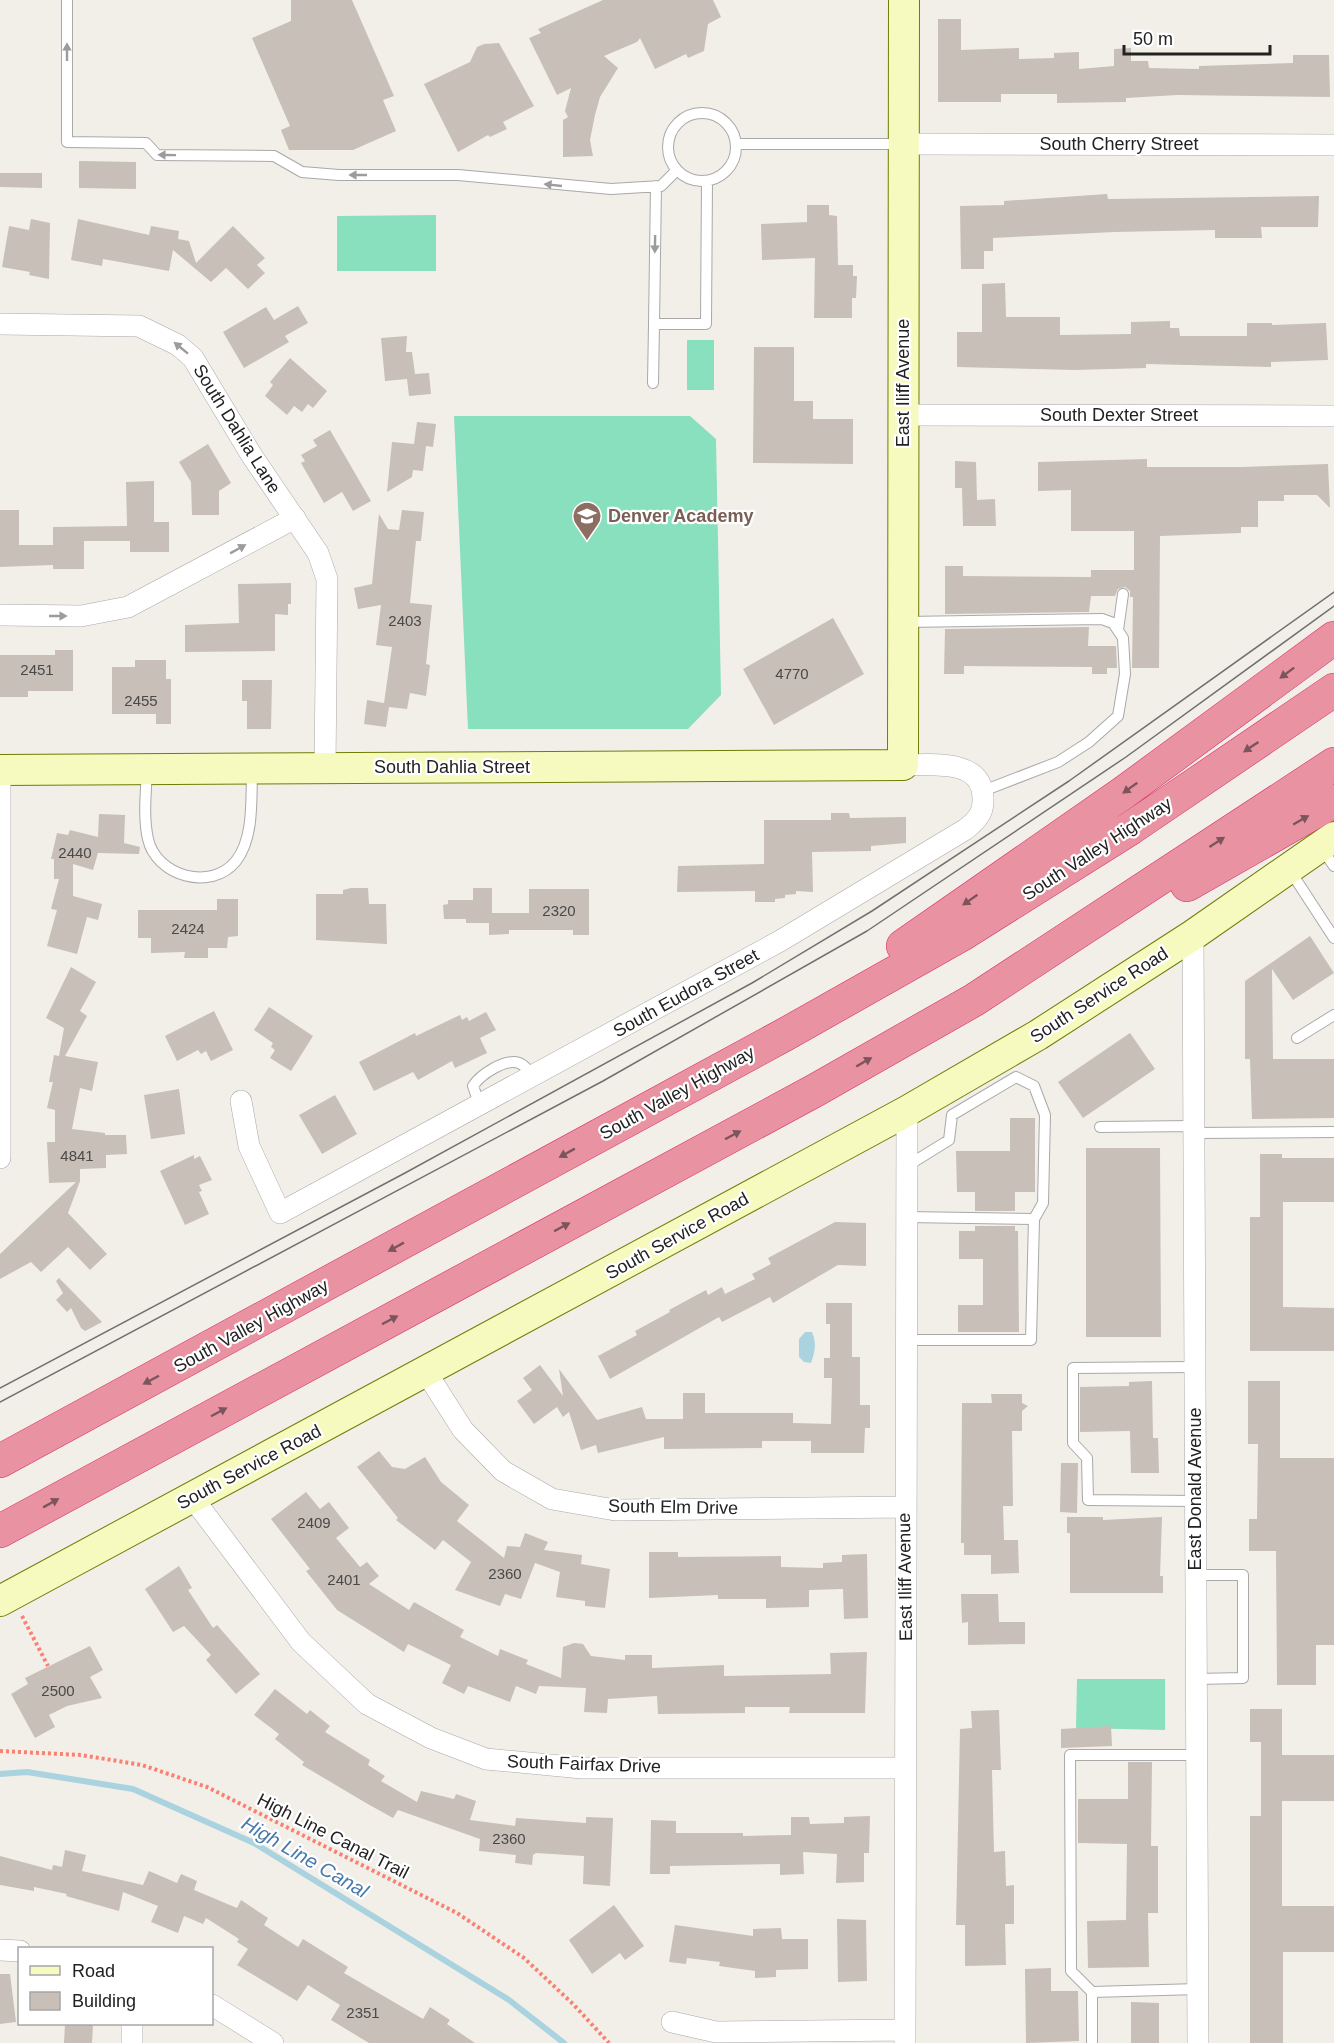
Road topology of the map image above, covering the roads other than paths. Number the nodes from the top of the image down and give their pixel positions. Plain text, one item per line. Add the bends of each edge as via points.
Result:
1 (67, 0) edge
2 (904, 0) edge
3 (736, 144) junction
4 (904, 144) junction
5 (1334, 144) edge
6 (677, 170) junction
7 (707, 181) junction
8 (656, 186) junction
9 (0, 324) edge
10 (654, 324) junction
11 (653, 383) dead end
12 (903, 415) junction
13 (1334, 416) edge
14 (295, 518) junction
15 (1123, 594) dead end
16 (0, 615) edge
17 (903, 622) junction
18 (1118, 630) junction
19 (1334, 638) edge
20 (1334, 690) edge
21 (1334, 764) edge
22 (903, 765) junction
23 (325, 768) junction
24 (252, 769) junction
25 (0, 770) edge
26 (147, 770) junction
27 (983, 791) junction
28 (1334, 801) edge
29 (1331, 858) edge
30 (1289, 868) junction
31 (0, 928) edge
32 (1193, 935) junction
33 (1334, 938) edge
34 (974, 1000) junction
35 (1334, 1015) edge
36 (784, 1035) junction
37 (1297, 1038) dead end
38 (1010, 1066) junction
39 (241, 1101) dead end
40 (907, 1111) junction
41 (1100, 1127) dead end
42 (1194, 1129) junction
43 (1334, 1132) edge
44 (0, 1158) edge
45 (907, 1166) junction
46 (906, 1218) junction
47 (1034, 1219) junction
48 (906, 1340) junction
49 (1195, 1367) junction
50 (426, 1372) junction
51 (0, 1461) edge
52 (192, 1497) junction
53 (1196, 1501) junction
54 (905, 1507) junction
55 (0, 1531) edge
56 (1196, 1575) junction
57 (6, 1598) edge
58 (1196, 1678) junction
59 (1197, 1755) junction
60 (905, 1768) junction
61 (0, 1950) edge
62 (18, 1951) edge
63 (1198, 1989) junction
64 (1092, 1992) junction
65 (213, 2006) edge
66 (672, 2022) dead end
67 (132, 2025) edge
68 (905, 2037) edge
69 (132, 2043) edge
70 (273, 2043) edge
71 (1092, 2043) edge
72 (1198, 2043) edge

8 -> 1 lane via 611,189 458,175 339,175 302,171 274,156 157,155 146,143 67,142
2 - 4 street, East Iliff Avenue
3 - 4 lane
3 - 6 lane via 730,127 721,118 703,113 688,116 669,138 670,159
3 - 7 lane via 727,171
4 - 5 street, South Cherry Street
4 - 12 street, East Iliff Avenue
6 - 7 lane via 692,180
6 - 8 lane
7 - 10 lane via 706,324
8 -> 10 lane
14 -> 9 street, South Dahlia Lane via 193,358 178,345 139,326
10 - 11 lane
12 - 13 street, South Dexter Street
12 - 17 street, East Iliff Avenue
16 -> 14 street via 81,616 129,607
14 - 23 street, South Dahlia Lane via 318,553 327,579
15 - 18 lane
17 - 18 lane via 1101,619 1113,623
17 - 22 street, East Iliff Avenue
18 - 27 lane via 1123,638 1125,674 1118,716 1058,762
19 -> 36 highway
20 -> 36 highway, South Valley Highway via 1052,879
34 -> 21 highway
22 - 23 street, South Dahlia Street
22 - 27 street via 967,770 978,778
23 - 24 street, South Dahlia Street
24 - 26 street, South Dahlia Street
24 - 26 lane via 251,813 237,860 224,873 192,877 174,872 158,859 148,840
25 - 26 street, South Dahlia Street
25 - 31 street
27 - 39 street, South Eudora Street via 984,806 978,819 966,829 780,941 280,1213 249,1146
34 -> 28 highway
29 - 30 street, South Service Road
30 - 32 street, South Service Road
30 - 33 lane
31 - 44 street
32 - 38 street, South Service Road
32 - 42 street, East Donald Avenue
55 -> 34 highway via 814,1091
35 - 37 lane
36 -> 51 highway, South Valley Highway
38 - 40 street, South Service Road
38 - 45 lane via 952,1115 949,1140
38 - 47 lane via 1034,1086 1045,1115 1043,1203
40 - 45 street, East Iliff Avenue
40 - 50 street, South Service Road
41 - 42 lane
42 - 43 lane
42 - 49 street, East Donald Avenue
45 - 46 street, East Iliff Avenue
46 - 47 lane
46 - 48 street, East Iliff Avenue
47 - 48 lane via 1031,1340
48 - 54 street, East Iliff Avenue
49 - 53 street, East Donald Avenue
49 - 53 lane via 1073,1368 1072,1443 1087,1458 1088,1500
50 - 52 street, South Service Road
50 - 54 street, South Elm Drive via 463,1431 503,1471 552,1499 615,1510
52 - 57 street, South Service Road
52 - 60 street, South Fairfax Drive via 301,1642 367,1704 431,1738 486,1759 582,1768
53 - 56 street, East Donald Avenue
54 - 60 street, East Iliff Avenue
56 - 58 street, East Donald Avenue
56 - 58 lane via 1243,1575 1243,1678
58 - 59 street, East Donald Avenue
59 - 63 street, East Donald Avenue
59 - 64 lane via 1070,1755 1071,1971
60 - 68 street, East Iliff Avenue
61 - 62 street
63 - 64 lane
63 - 72 street, East Donald Avenue
64 - 71 lane
65 - 70 street
66 - 68 street via 716,2032
67 - 69 street

